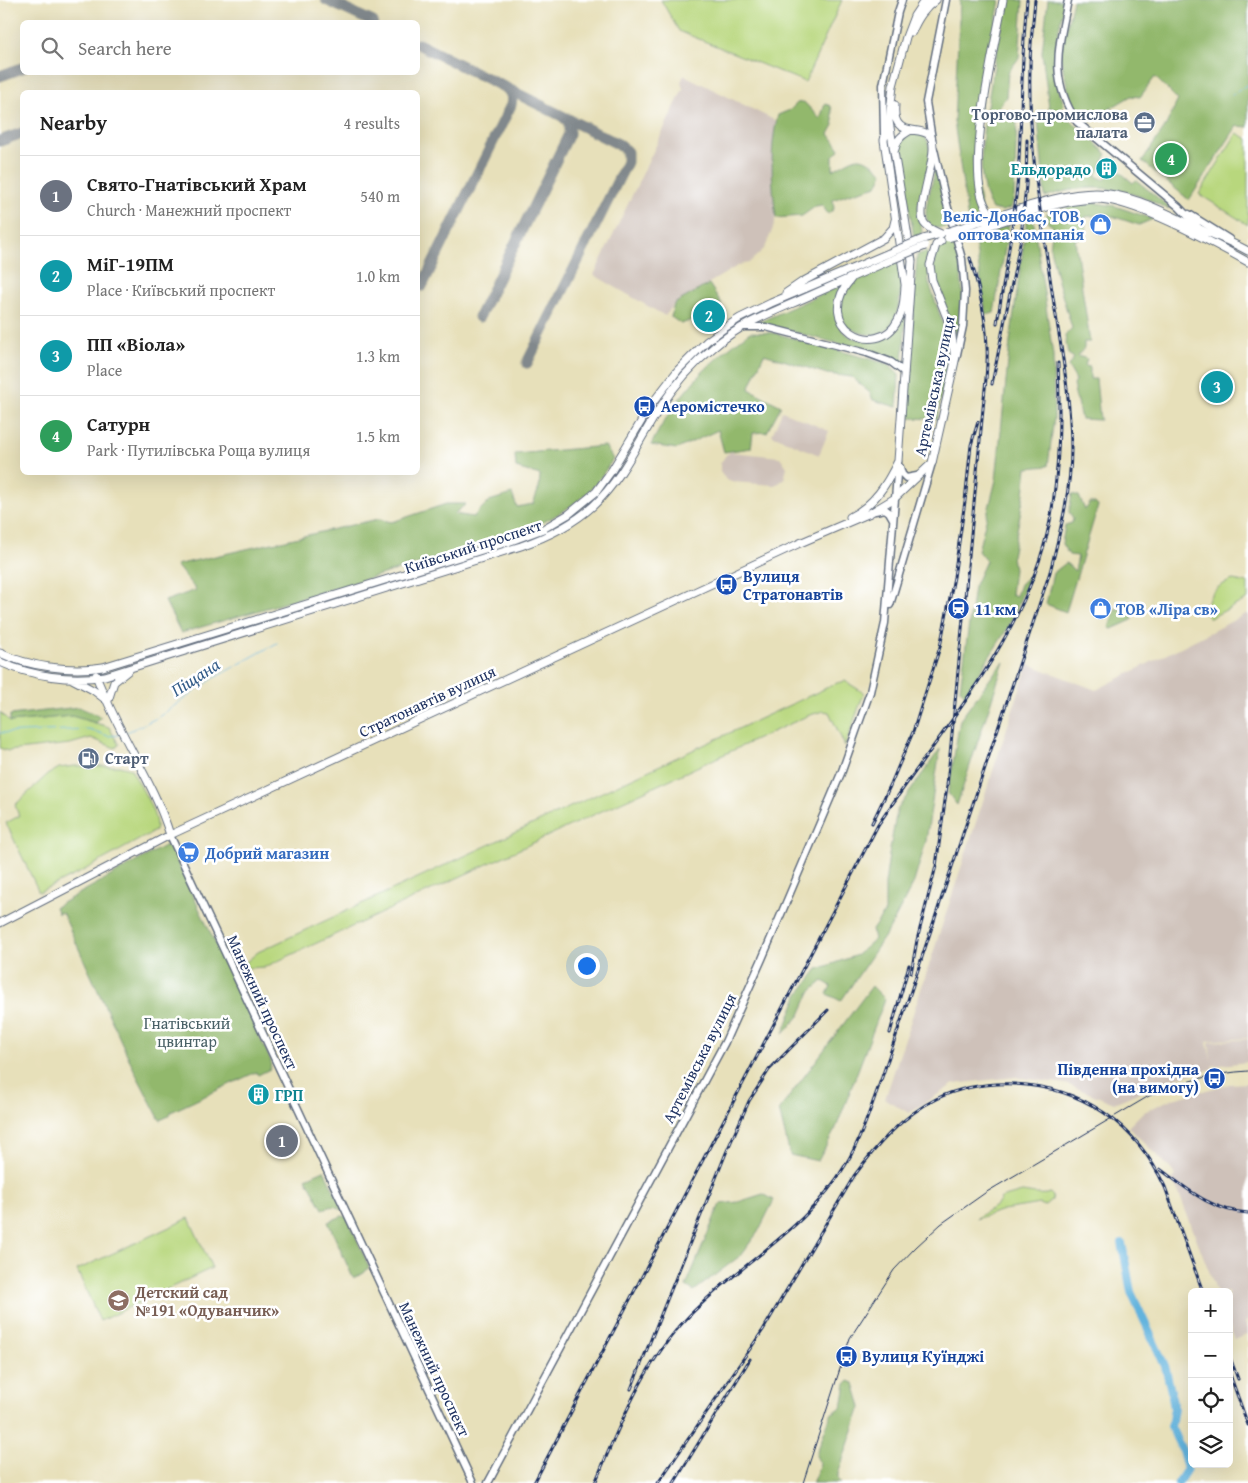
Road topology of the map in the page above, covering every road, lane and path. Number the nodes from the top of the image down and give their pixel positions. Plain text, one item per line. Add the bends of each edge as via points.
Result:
1 (902, 0) edge
2 (927, 0) edge
3 (936, 0) edge
4 (946, 0) edge
5 (1004, 0) edge
6 (1068, 0) edge
7 (895, 86) junction
8 (889, 121) junction
9 (912, 130) junction
10 (884, 140) junction
11 (933, 142) junction
12 (895, 152) junction
13 (1057, 202) junction
14 (1179, 208) junction
15 (895, 217) junction
16 (1173, 217) junction
17 (1001, 219) junction
18 (1202, 230) junction
19 (944, 236) junction
20 (1238, 246) junction
21 (1222, 248) junction
22 (1248, 251) edge
23 (1234, 254) junction
24 (890, 256) junction
25 (1248, 262) edge
26 (852, 277) junction
27 (905, 281) junction
28 (771, 303) junction
29 (909, 312) junction
30 (740, 318) junction
31 (726, 327) junction
32 (742, 327) junction
33 (732, 334) junction
34 (955, 361) junction
35 (904, 372) junction
36 (640, 422) junction
37 (648, 427) junction
38 (630, 440) junction
39 (640, 442) junction
40 (898, 461) junction
41 (932, 463) junction
42 (919, 476) junction
43 (895, 498) junction
44 (870, 513) junction
45 (893, 520) junction
46 (800, 542) junction
47 (885, 624) junction
48 (0, 654) edge
49 (0, 662) edge
50 (34, 663) junction
51 (95, 668) junction
52 (131, 668) junction
53 (32, 672) junction
54 (97, 677) junction
55 (69, 678) junction
56 (108, 702) junction
57 (170, 835) junction
58 (0, 923) edge
59 (473, 1483) edge
60 (488, 1483) edge

1 - 10 main road via 883,85
2 - 7 main road via 914,16 906,37
3 - 7 main road via 918,18
4 - 11 main road, Артемівська вулиця via 926,102
5 - 17 main road via 983,104 978,161 984,204 990,213
6 - 14 main road via 1057,62 1062,90 1071,112 1077,122
7 - 8 main road, Артемівська вулиця
7 - 9 main road via 896,120 899,125
8 - 10 main road
8 - 12 main road, Артемівська вулиця
9 - 11 main road via 924,131
9 - 12 main road via 902,134
10 - 15 main road
11 - 19 main road via 922,215 924,224
11 - 34 main road, Артемівська вулиця via 962,259 965,291 963,326
12 - 29 main road, Артемівська вулиця via 912,261
13 - 16 main road via 1096,193 1116,195
13 - 17 main road
13 - 21 main road via 1114,201 1154,215
14 - 16 main road via 1180,214
14 - 18 main road
14 - 20 main road
15 - 27 main road
15 - 28 main road via 893,228 884,238 802,282
16 - 18 main road
17 - 19 main road, bridge
18 - 20 main road
18 - 21 main road
19 - 24 main road, bridge
19 - 34 main road via 936,245 930,264 932,280 951,328
20 - 22 main road
20 - 23 main road
21 - 23 main road
23 - 25 main road
24 - 26 main road, Київський проспект
24 - 28 main road, Київський проспект
26 - 27 main road via 843,287 838,311 847,330 858,337 870,338 883,335 898,320 903,307
26 - 32 main road, Київський проспект
27 - 29 main road
28 - 30 main road, Київський проспект
29 - 35 main road, Артемівська вулиця
30 - 31 main road, Київський проспект
30 - 32 main road via 738,322
31 - 33 main road via 730,327
31 - 36 main road, Київський проспект via 678,370
32 - 33 main road, Київський проспект
32 - 35 main road via 766,326 868,353 891,362
33 - 37 main road, Київський проспект via 684,376
34 - 41 main road, Артемівська вулиця
35 - 40 main road, Артемівська вулиця
36 - 37 main road
36 - 38 main road, Київський проспект
37 - 39 main road, Київський проспект
38 - 39 main road
38 - 51 main road, Київський проспект via 596,492 569,514 543,529
39 - 52 main road, Київський проспект via 600,500 551,535
40 - 42 main road via 906,478
40 - 43 main road, Артемівська вулиця
40 - 46 main road via 887,484 858,512
41 - 42 main road, Стратонавтів вулиця
41 - 47 main road, Артемівська вулиця
42 - 43 main road, Стратонавтів вулиця
43 - 44 main road, Стратонавтів вулиця
43 - 45 main road, Артемівська вулиця
44 - 45 main road via 885,509
44 - 46 main road, Стратонавтів вулиця
45 - 47 main road, Артемівська вулиця
46 - 57 main road, Стратонавтів вулиця
47 - 60 main road, Артемівська вулиця via 870,692 842,771 725,1042
48 - 50 main road, Київський проспект
49 - 53 main road, Київський проспект
50 - 51 main road, Київський проспект via 71,669
50 - 53 main road
51 - 54 main road, Манежний проспект
52 - 54 main road, Київський проспект
52 - 56 main road via 114,682
53 - 55 main road, Київський проспект
54 - 55 main road, Київський проспект
54 - 56 main road, Манежний проспект
55 - 56 main road
56 - 57 main road, Манежний проспект via 166,820
57 - 58 main road, Стратонавтів вулиця
57 - 59 main road, Манежний проспект

